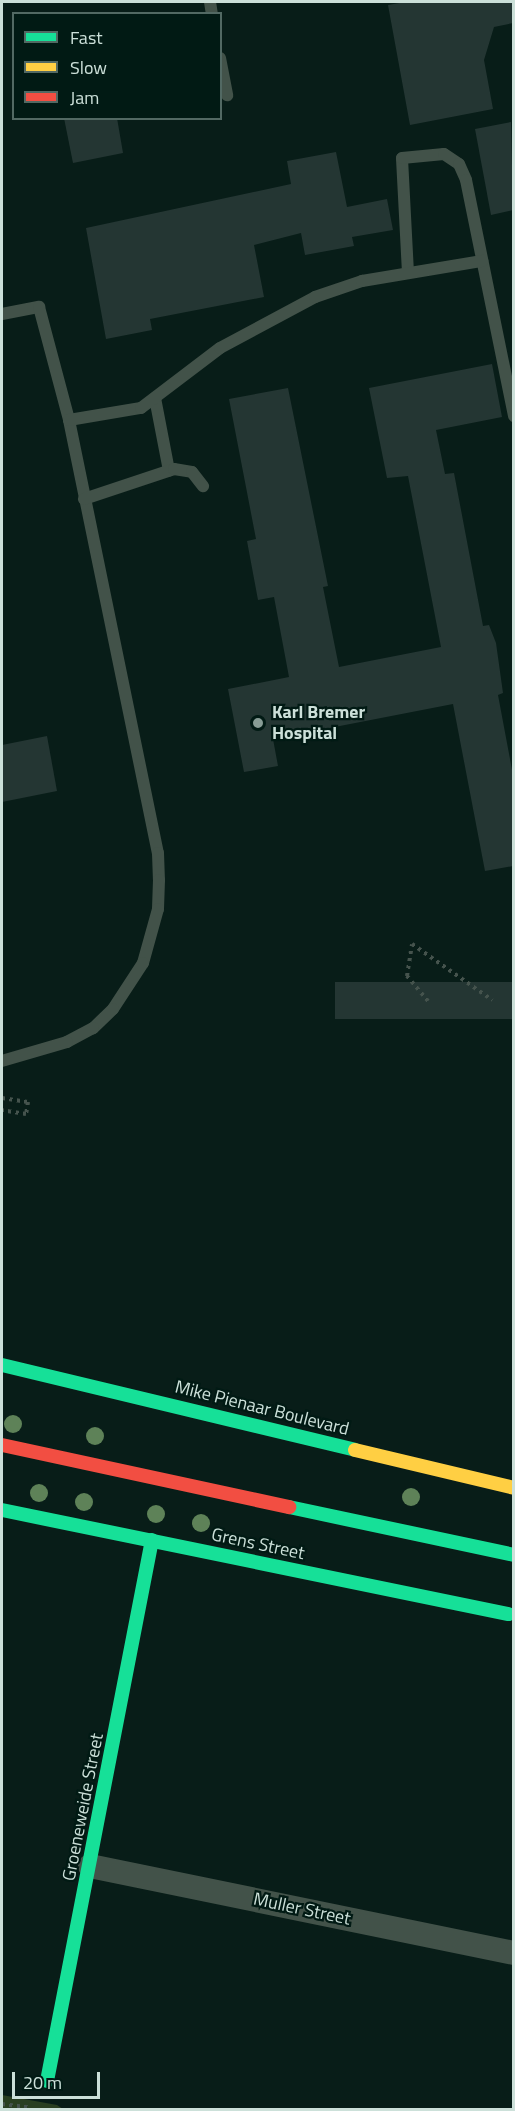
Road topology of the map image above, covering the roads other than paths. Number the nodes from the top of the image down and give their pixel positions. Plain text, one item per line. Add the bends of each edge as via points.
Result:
1 (222, 69) edge
2 (227, 95) dead end
3 (482, 261) junction
4 (408, 273) junction
5 (2, 314) edge
6 (155, 398) junction
7 (513, 416) edge
8 (69, 420) junction
9 (169, 471) junction
10 (203, 486) dead end
11 (84, 499) junction
12 (2, 1060) edge
13 (2, 1365) edge
14 (2, 1445) edge
15 (513, 1488) edge
16 (2, 1510) edge
17 (152, 1540) junction
18 (513, 1556) edge
19 (508, 1614) dead end
20 (90, 1866) junction
21 (513, 1953) edge
22 (47, 2081) dead end

1 - 2 lane
3 - 4 lane
3 - 4 lane via 462,169 449,156 429,153 402,158
3 - 7 lane
4 - 6 lane via 362,281 270,318 220,348
5 - 8 lane via 39,307
6 - 8 lane via 133,410
6 - 9 lane
8 - 11 lane
9 - 10 lane via 192,472
9 - 11 lane
11 - 12 lane via 158,853 158,909 143,963 113,1009 93,1028 67,1042
13 - 15 street, Mike Pienaar Boulevard
14 - 18 street
16 - 17 street, Grens Street
17 - 19 street, Grens Street
17 - 20 street, Groeneweide Street
20 - 21 street, Muller Street
20 - 22 street, Groeneweide Street

